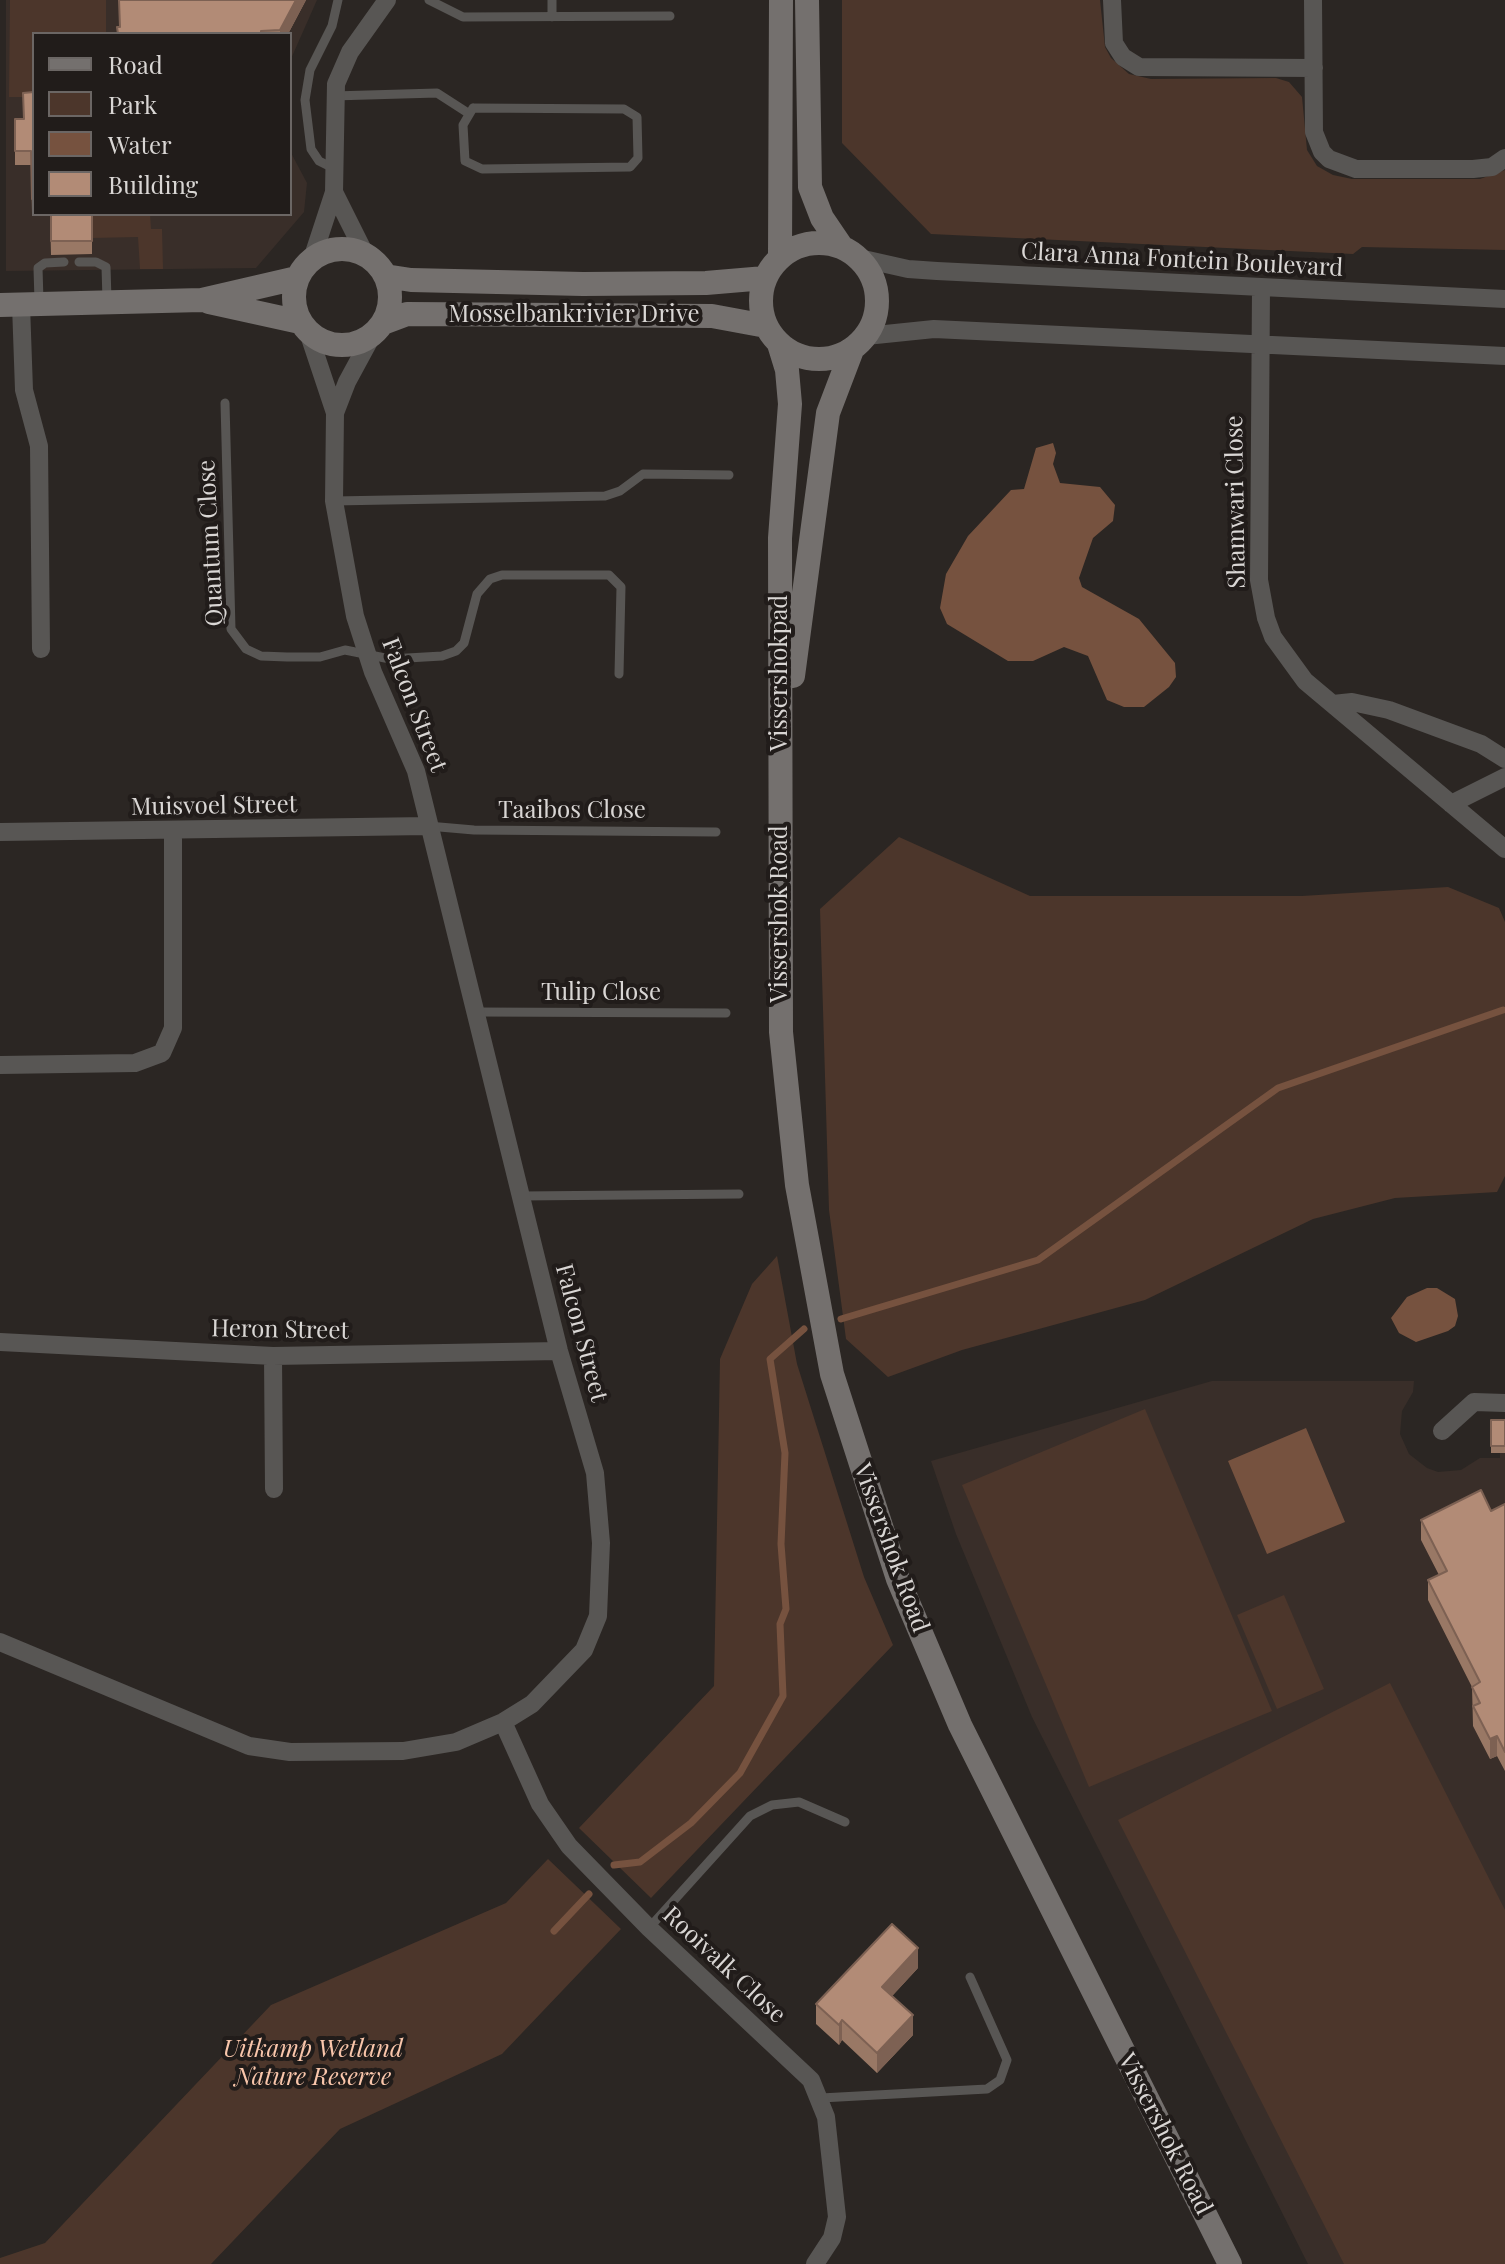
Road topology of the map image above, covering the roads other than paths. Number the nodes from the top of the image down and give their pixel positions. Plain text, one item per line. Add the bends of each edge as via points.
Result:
1 (338, 0) edge
2 (387, 0) edge
3 (429, 0) edge
4 (552, 0) edge
5 (781, 0) edge
6 (807, 0) edge
7 (1112, 0) edge
8 (1313, 0) edge
9 (670, 16) dead end
10 (552, 17) junction
11 (1314, 68) junction
12 (333, 96) junction
13 (468, 113) junction
14 (1505, 158) edge
15 (333, 168) junction
16 (334, 192) junction
17 (850, 252) junction
18 (366, 256) junction
19 (780, 257) junction
20 (64, 262) dead end
21 (79, 262) dead end
22 (305, 268) junction
23 (385, 276) junction
24 (765, 278) junction
25 (1261, 288) junction
26 (1505, 299) edge
27 (202, 300) junction
28 (107, 303) junction
29 (20, 305) edge
30 (304, 327) junction
31 (378, 328) junction
32 (772, 335) junction
33 (859, 343) junction
34 (1259, 344) junction
35 (1505, 356) edge
36 (225, 403) dead end
37 (335, 413) junction
38 (729, 475) dead end
39 (334, 501) junction
40 (41, 649) dead end
41 (367, 655) junction
42 (619, 674) dead end
43 (1333, 704) junction
44 (1505, 759) edge
45 (780, 768) junction
46 (1505, 777) edge
47 (1451, 804) junction
48 (428, 826) junction
49 (173, 831) junction
50 (0, 832) edge
51 (716, 832) dead end
52 (1505, 849) edge
53 (476, 1012) junction
54 (726, 1013) dead end
55 (0, 1065) edge
56 (739, 1194) dead end
57 (521, 1196) junction
58 (0, 1342) edge
59 (559, 1351) junction
60 (273, 1356) junction
61 (1505, 1403) edge
62 (1442, 1431) dead end
63 (274, 1489) dead end
64 (0, 1642) edge
65 (503, 1722) junction
66 (845, 1822) dead end
67 (649, 1928) junction
68 (970, 1977) dead end
69 (821, 2098) junction
70 (815, 2264) edge
71 (1230, 2264) edge

1 - 15 lane via 332,26 310,70 305,100 311,149
2 - 12 street via 344,62
3 - 10 lane via 463,17
4 - 10 lane
5 - 19 main road
6 - 17 main road via 810,187 822,218
7 - 11 street via 1114,43 1139,67
8 - 11 street
9 - 10 lane
11 - 14 street via 1314,132 1322,152 1337,165 1484,169
12 - 13 lane via 437,93
12 - 15 street
13 - 13 lane via 473,108 624,109 637,117 638,158 630,167 482,169 465,161 463,125
15 - 16 street
16 - 18 street
16 - 22 street
17 - 19 main road via 815,242
17 - 25 street, Clara Anna Fontein Boulevard via 908,269
17 - 33 main road via 874,282 878,301 875,320
18 - 22 main road via 340,250
18 - 23 main road
19 - 24 main road
20 - 29 lane via 38,268
21 - 28 lane via 106,267
22 - 27 main road
22 - 30 main road via 293,296
23 - 24 main road, Mosselbankrivier Drive via 610,284
23 - 31 main road via 389,308
24 - 32 main road via 760,310
25 - 26 street, Clara Anna Fontein Boulevard
25 - 34 street, Shamwari Close
27 - 28 main road
27 - 30 main road
28 - 29 main road
29 - 40 street via 24,390 39,446
30 - 31 main road via 330,344 346,345
30 - 37 street, Falcon Street
31 - 32 main road, Mosselbankrivier Drive via 407,314 712,316
31 - 37 street, Falcon Street
32 - 33 main road via 795,355 815,360 834,358
32 - 45 main road, Vissershokpad via 787,370 790,404 780,538
33 - 34 street via 934,329
33 - 45 main road, Vissershokpad via 828,413
34 - 35 street
34 - 43 street, Shamwari Close via 1261,599 1282,653
36 - 41 lane, Quantum Close via 231,629 246,649 261,656 320,657 345,650
37 - 39 street, Falcon Street
38 - 39 lane via 643,474 605,496
39 - 41 street, Falcon Street via 344,570
41 - 42 lane, Quantum Close via 390,659 456,651 470,630 477,594 490,579 502,575 609,575 621,587
41 - 48 street, Falcon Street via 410,752
43 - 44 street via 1352,702 1389,710 1481,744
43 - 47 street, Shamwari Close
45 - 71 main road, Vissershok Road via 782,1045 797,1185 832,1374 898,1579 960,1725
46 - 47 street
47 - 52 street, Shamwari Close
48 - 49 street, Muisvoel Street
48 - 51 lane, Taaibos Close
48 - 53 street, Falcon Street
49 - 50 street, Muisvoel Street
49 - 55 street via 173,1028 162,1053 135,1063
53 - 54 lane, Tulip Close
53 - 57 street, Falcon Street
56 - 57 lane
57 - 59 street, Falcon Street
58 - 60 street, Heron Street
59 - 60 street, Heron Street
59 - 65 street, Falcon Street via 595,1473 601,1543 598,1616 572,1665 538,1699
60 - 63 street
61 - 62 street via 1474,1402
64 - 65 street, Falcon Street via 211,1733 270,1750 423,1750
65 - 67 street, Rooivalk Close via 540,1804 569,1846
66 - 67 lane via 799,1802 772,1805 750,1816
67 - 69 street, Rooivalk Close via 811,2080
68 - 69 lane via 1007,2060 1000,2080 987,2089
69 - 70 street via 837,2217 832,2238

